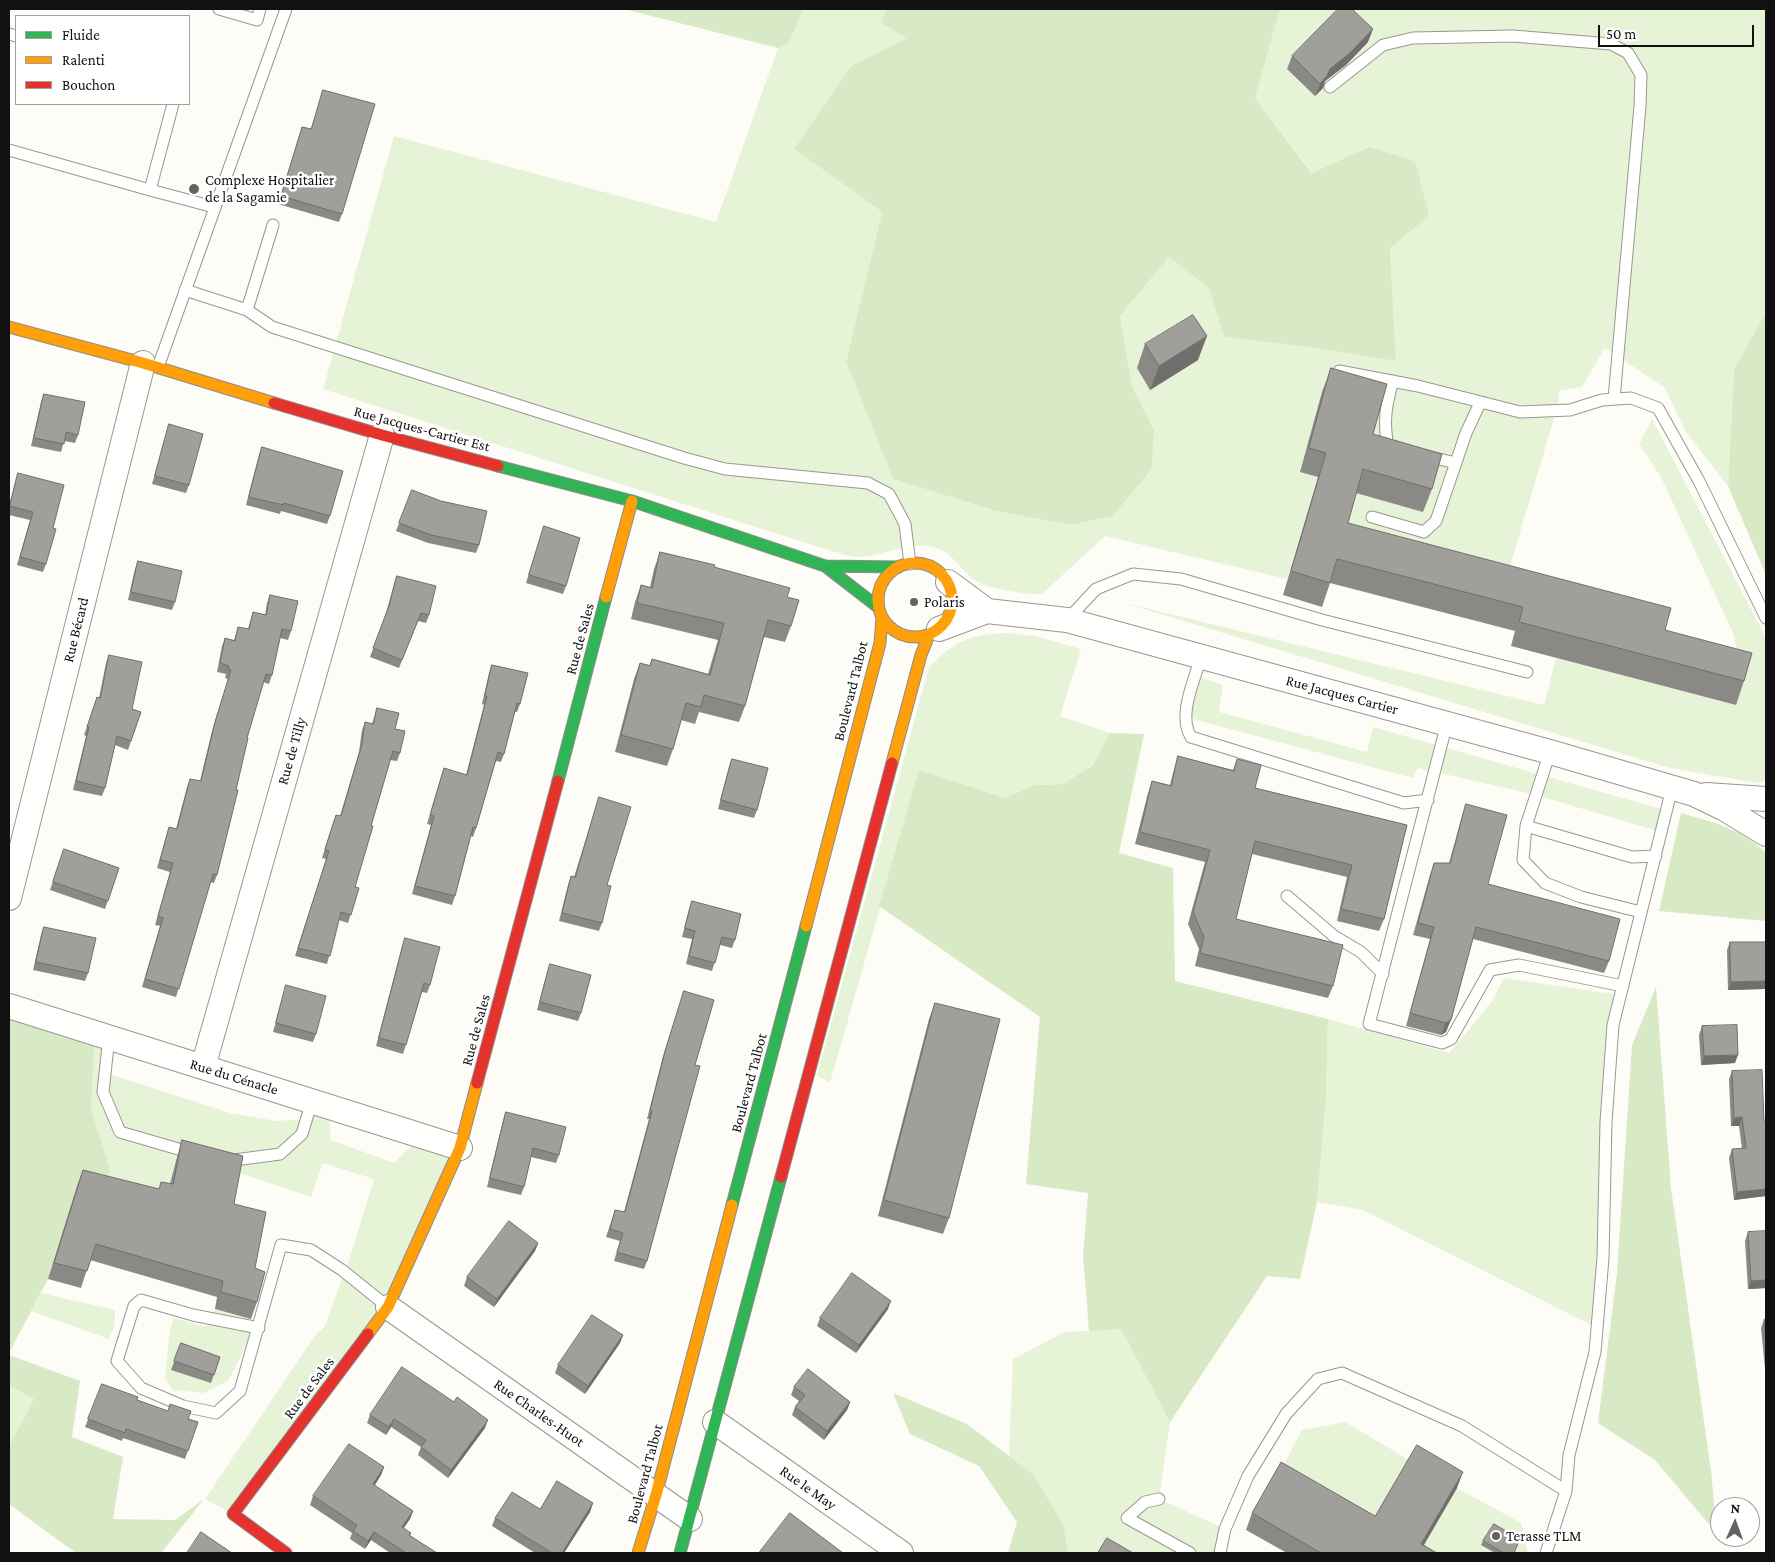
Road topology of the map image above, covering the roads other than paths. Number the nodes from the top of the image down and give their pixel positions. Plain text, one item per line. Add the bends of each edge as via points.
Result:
1 (219, 9) edge
2 (260, 9) edge
3 (286, 9) edge
4 (1330, 86) edge
5 (173, 105) edge
6 (9, 150) edge
7 (150, 190) junction
8 (214, 207) junction
9 (273, 225) dead end
10 (185, 290) junction
11 (247, 310) junction
12 (9, 328) edge
13 (151, 365) junction
14 (1339, 371) edge
15 (1393, 381) junction
16 (1614, 399) junction
17 (1480, 404) junction
18 (382, 435) junction
19 (1456, 463) junction
20 (632, 501) junction
21 (1372, 517) dead end
22 (904, 565) junction
23 (825, 566) junction
24 (948, 582) junction
25 (878, 606) junction
26 (987, 611) junction
27 (882, 618) junction
28 (1766, 618) edge
29 (1067, 620) junction
30 (934, 632) junction
31 (1201, 656) junction
32 (1527, 672) dead end
33 (1447, 724) junction
34 (1550, 752) junction
35 (1672, 788) junction
36 (1694, 794) junction
37 (1766, 799) edge
38 (1428, 800) junction
39 (1526, 826) junction
40 (1766, 834) edge
41 (16, 841) edge
42 (1656, 856) junction
43 (1287, 896) dead end
44 (9, 898) edge
45 (1641, 912) junction
46 (1383, 974) junction
47 (1623, 986) junction
48 (9, 1006) edge
49 (109, 1037) junction
50 (203, 1067) junction
51 (312, 1101) junction
52 (460, 1148) junction
53 (388, 1307) junction
54 (258, 1328) junction
55 (716, 1422) junction
56 (1566, 1491) junction
57 (656, 1495) junction
58 (1159, 1500) dead end
59 (690, 1519) junction
60 (286, 1553) edge
61 (638, 1553) edge
62 (680, 1553) edge
63 (901, 1553) edge
64 (1190, 1553) edge
65 (1220, 1553) edge
66 (1546, 1553) edge

1 - 2 lane via 257,20
3 - 8 lane
4 - 16 lane via 1383,45 1413,38 1513,36 1611,44 1628,53 1641,75 1640,106
5 - 7 lane
6 - 7 lane
7 - 8 lane
8 - 10 lane
9 - 11 lane
10 - 11 lane
10 - 13 lane
11 - 22 lane via 272,327 684,458 725,469 868,483 889,494 905,524
12 - 13 main road, Rue Jacques-Cartier Est
13 - 18 main road, Rue Jacques-Cartier Est
13 - 41 street, Rue Bécard
14 - 15 lane
15 - 17 lane
15 - 19 lane via 1384,427 1388,446
16 - 17 lane via 1570,410 1520,412
16 - 28 lane via 1631,398 1658,408 1699,481
17 - 19 lane
18 - 20 main road, Rue Jacques-Cartier Est
18 - 50 street, Rue de Tilly
19 - 21 lane via 1436,521 1424,532
20 - 23 main road, Rue Jacques-Cartier Est
20 - 52 main road, Rue de Sales
22 - 23 main road, Rue Jacques-Cartier Est
22 - 24 main road via 918,563 932,568
22 - 25 main road via 883,582 878,592
23 - 25 main road, Rue Jacques-Cartier Est
24 - 26 street
24 - 30 main road via 951,609
25 - 27 main road
26 - 29 street, Rue Jacques Cartier
26 - 30 street, Rue Jacques Cartier
27 - 30 main road via 888,627 905,636 915,638
27 - 57 main road, Boulevard Talbot via 880,643
29 - 31 street, Rue Jacques Cartier
29 - 32 lane via 1096,589 1133,574 1181,579 1322,620
30 - 55 main road via 921,655
31 - 33 street, Rue Jacques Cartier
31 - 38 lane via 1186,714 1186,728 1191,737 1404,803
33 - 34 street, Rue Jacques Cartier
33 - 38 lane
34 - 35 street, Rue Jacques Cartier
34 - 39 lane
35 - 36 street, Rue Jacques Cartier
35 - 42 lane
36 - 37 street, Rue Jacques Cartier
36 - 40 street, Rue Jacques Cartier
38 - 46 lane
39 - 42 lane via 1632,857
39 - 45 lane via 1523,860 1545,883 1581,897
41 - 44 street, Rue Bécard
42 - 45 lane
43 - 46 lane via 1334,936 1361,952
45 - 47 lane
46 - 47 lane via 1370,1024 1442,1043 1451,1039 1490,970 1519,965
47 - 56 lane via 1613,1025 1606,1122 1603,1258 1595,1352 1569,1455
48 - 49 street, Rue du Cénacle
49 - 50 street, Rue du Cénacle
49 - 51 lane via 104,1092 120,1132 230,1162 280,1154 302,1134
50 - 51 street, Rue du Cénacle
51 - 52 street, Rue du Cénacle
52 - 53 main road, Rue de Sales
53 - 54 lane via 311,1250 281,1245
53 - 57 street, Rue Charles-Huot
53 - 60 main road, Rue de Sales via 232,1514
54 - 54 lane via 240,1391 216,1413 183,1406 142,1388 117,1361 134,1306 141,1300 192,1315
55 - 59 main road
55 - 63 street, Rue le May
56 - 65 lane via 1462,1426 1342,1373 1318,1379 1286,1414 1248,1476 1225,1529
56 - 66 lane
57 - 59 street, Rue Charles-Huot
57 - 61 main road, Boulevard Talbot
58 - 64 lane via 1145,1502 1127,1518
59 - 62 main road

